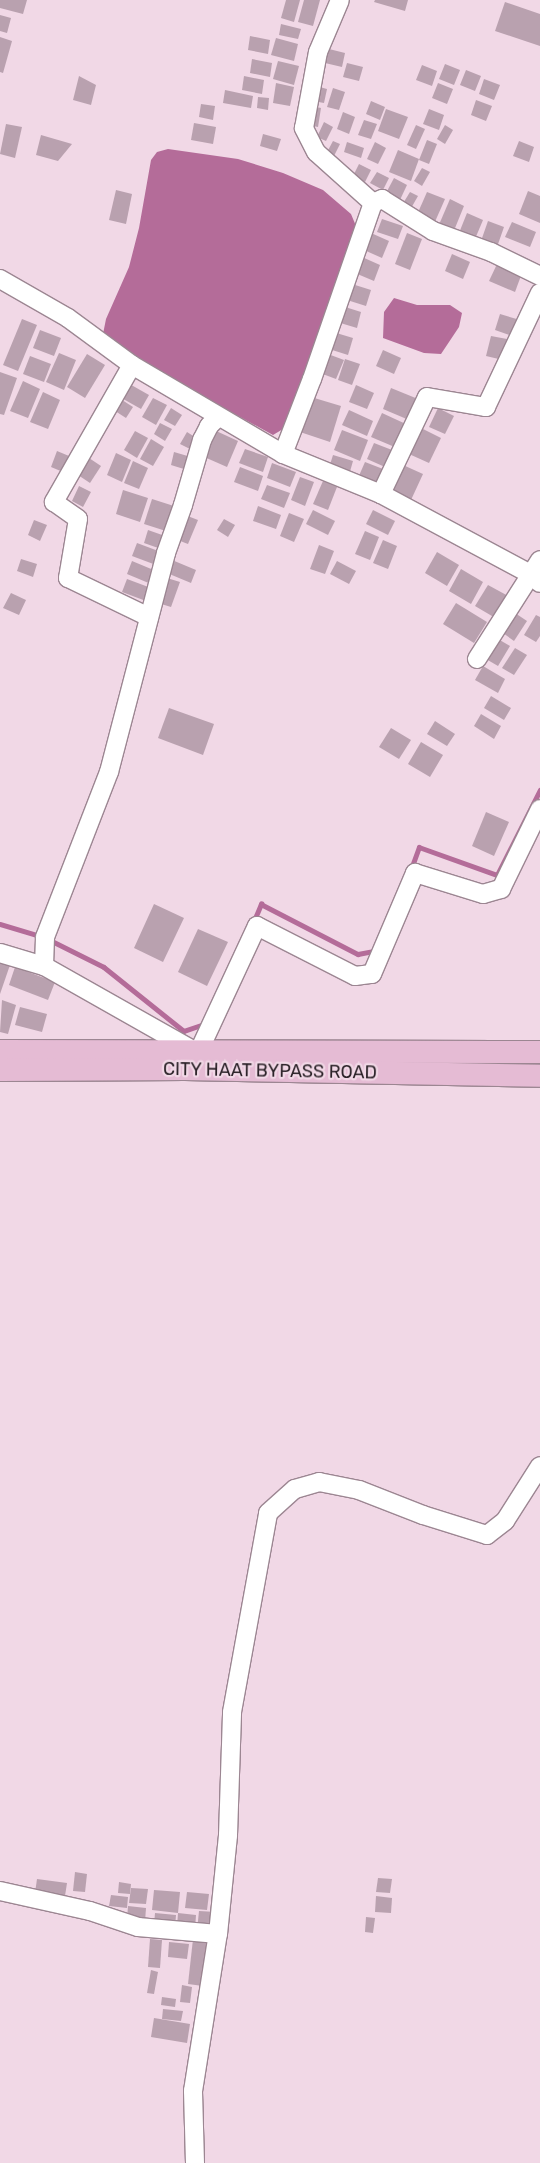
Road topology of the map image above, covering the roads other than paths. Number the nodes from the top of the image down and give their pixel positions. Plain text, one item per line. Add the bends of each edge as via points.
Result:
1 (340, 0) edge
2 (373, 203) junction
3 (540, 276) edge
4 (0, 280) edge
5 (540, 293) edge
6 (132, 365) junction
7 (218, 417) junction
8 (282, 454) junction
9 (381, 494) junction
10 (537, 573) edge
11 (149, 617) junction
12 (477, 659) dead end
13 (540, 809) edge
14 (0, 953) edge
15 (44, 966) junction
16 (0, 1051) edge
17 (540, 1052) edge
18 (198, 1053) junction
19 (0, 1070) edge
20 (540, 1076) edge
21 (540, 1466) edge
22 (0, 1891) edge
23 (218, 1934) junction
24 (196, 2163) edge

1 - 2 street via 318,52 304,128 316,152
2 - 3 street via 382,199 433,231 491,252
2 - 8 street via 312,380
4 - 6 street via 68,318
5 - 9 street via 486,406 427,397
6 - 7 street
6 - 11 street via 54,502 78,519 68,578
7 - 8 street
7 - 11 street via 202,440
8 - 9 street
9 - 10 street
10 - 12 street
11 - 15 street via 109,772 45,937
13 - 18 street via 501,889 482,894 414,873 372,974 355,976 258,926
14 - 15 street
15 - 18 street
16 - 18 main road
17 - 18 main road
19 - 20 main road, CITY HAAT BYPASS ROAD via 166,1068
21 - 23 street via 505,1521 487,1535 359,1490 319,1482 295,1490 268,1513 232,1712 228,1835
22 - 23 street via 90,1911 138,1927
23 - 24 street via 193,2091

